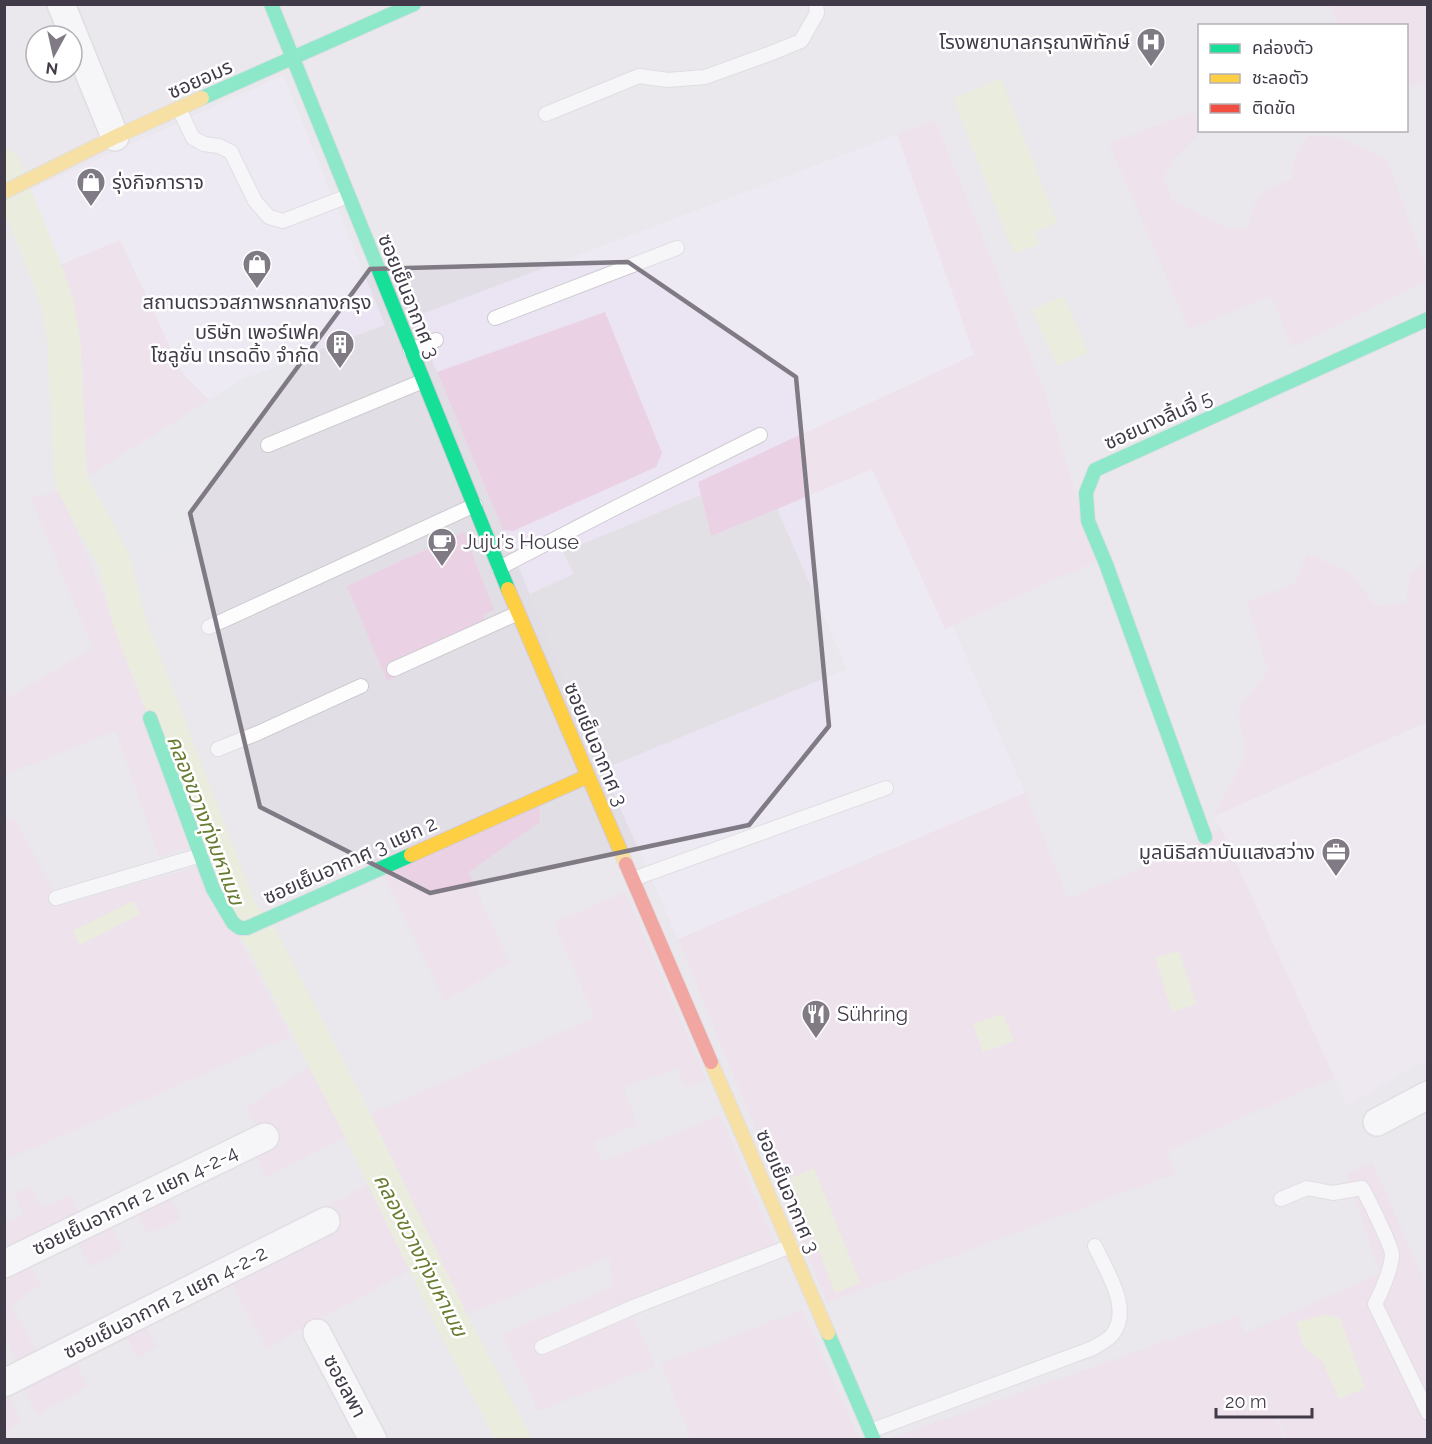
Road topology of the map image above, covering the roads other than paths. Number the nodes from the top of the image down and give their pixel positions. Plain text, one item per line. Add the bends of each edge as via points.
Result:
1 (61, 4) edge
2 (271, 4) edge
3 (414, 4) edge
4 (816, 4) edge
5 (293, 60) junction
6 (179, 109) junction
7 (546, 114) dead end
8 (115, 137) junction
9 (5, 192) edge
10 (348, 196) junction
11 (677, 248) dead end
12 (495, 318) dead end
13 (1428, 319) edge
14 (436, 340) dead end
15 (410, 350) junction
16 (423, 381) junction
17 (760, 435) dead end
18 (268, 446) dead end
19 (474, 506) junction
20 (499, 568) junction
21 (518, 613) junction
22 (209, 627) dead end
23 (394, 669) dead end
24 (361, 686) dead end
25 (150, 718) dead end
26 (218, 749) dead end
27 (588, 776) junction
28 (886, 788) dead end
29 (1205, 837) dead end
30 (201, 855) junction
31 (633, 879) junction
32 (56, 898) dead end
33 (1428, 1095) edge
34 (1377, 1122) dead end
35 (265, 1137) dead end
36 (1281, 1199) dead end
37 (326, 1221) dead end
38 (790, 1246) junction
39 (1095, 1246) dead end
40 (4, 1264) edge
41 (317, 1334) dead end
42 (542, 1347) dead end
43 (4, 1383) edge
44 (1428, 1413) edge
45 (872, 1435) edge
46 (373, 1440) edge

1 - 8 street
2 - 5 street, ซอยเย็นอากาศ 3
3 - 5 street, ซอยอมร
4 - 7 lane via 817,13 801,41 780,50 705,77 668,80 639,76
5 - 6 street, ซอยอมร
5 - 10 street, ซอยเย็นอากาศ 3
6 - 8 street, ซอยอมร
6 - 10 lane via 193,138 231,152 255,201 269,217 283,221
8 - 9 street, ซอยอมร
10 - 15 street, ซอยเย็นอากาศ 3
11 - 12 lane
13 - 29 street, ซอยนางลิ้นจี่ 5 via 1095,470 1086,493 1088,520
14 - 15 lane
15 - 16 street, ซอยเย็นอากาศ 3
16 - 18 lane
16 - 19 street, ซอยเย็นอากาศ 3
17 - 20 lane
19 - 20 street, ซอยเย็นอากาศ 3
19 - 22 lane
20 - 21 street, ซอยเย็นอากาศ 3
21 - 23 lane
21 - 27 street, ซอยเย็นอากาศ 3
24 - 26 lane
25 - 30 street, ซอยเย็นอากาศ 3 แยก 2
27 - 30 street, ซอยเย็นอากาศ 3 แยก 2 via 240,928 213,889
27 - 31 street, ซอยเย็นอากาศ 3
28 - 31 lane
30 - 32 lane
31 - 38 street, ซอยเย็นอากาศ 3
33 - 34 street
35 - 40 street, ซอยเย็นอากาศ 2 แยก 4-2-4
36 - 44 lane via 1307,1188 1333,1193 1362,1188 1392,1254 1383,1290 1375,1304
37 - 43 street, ซอยเย็นอากาศ 2 แยก 4-2-2
38 - 42 lane
38 - 45 street, ซอยเย็นอากาศ 3
39 - 45 lane via 1118,1298 1120,1323 1111,1336 1093,1348
41 - 46 street, ซอยลพา

